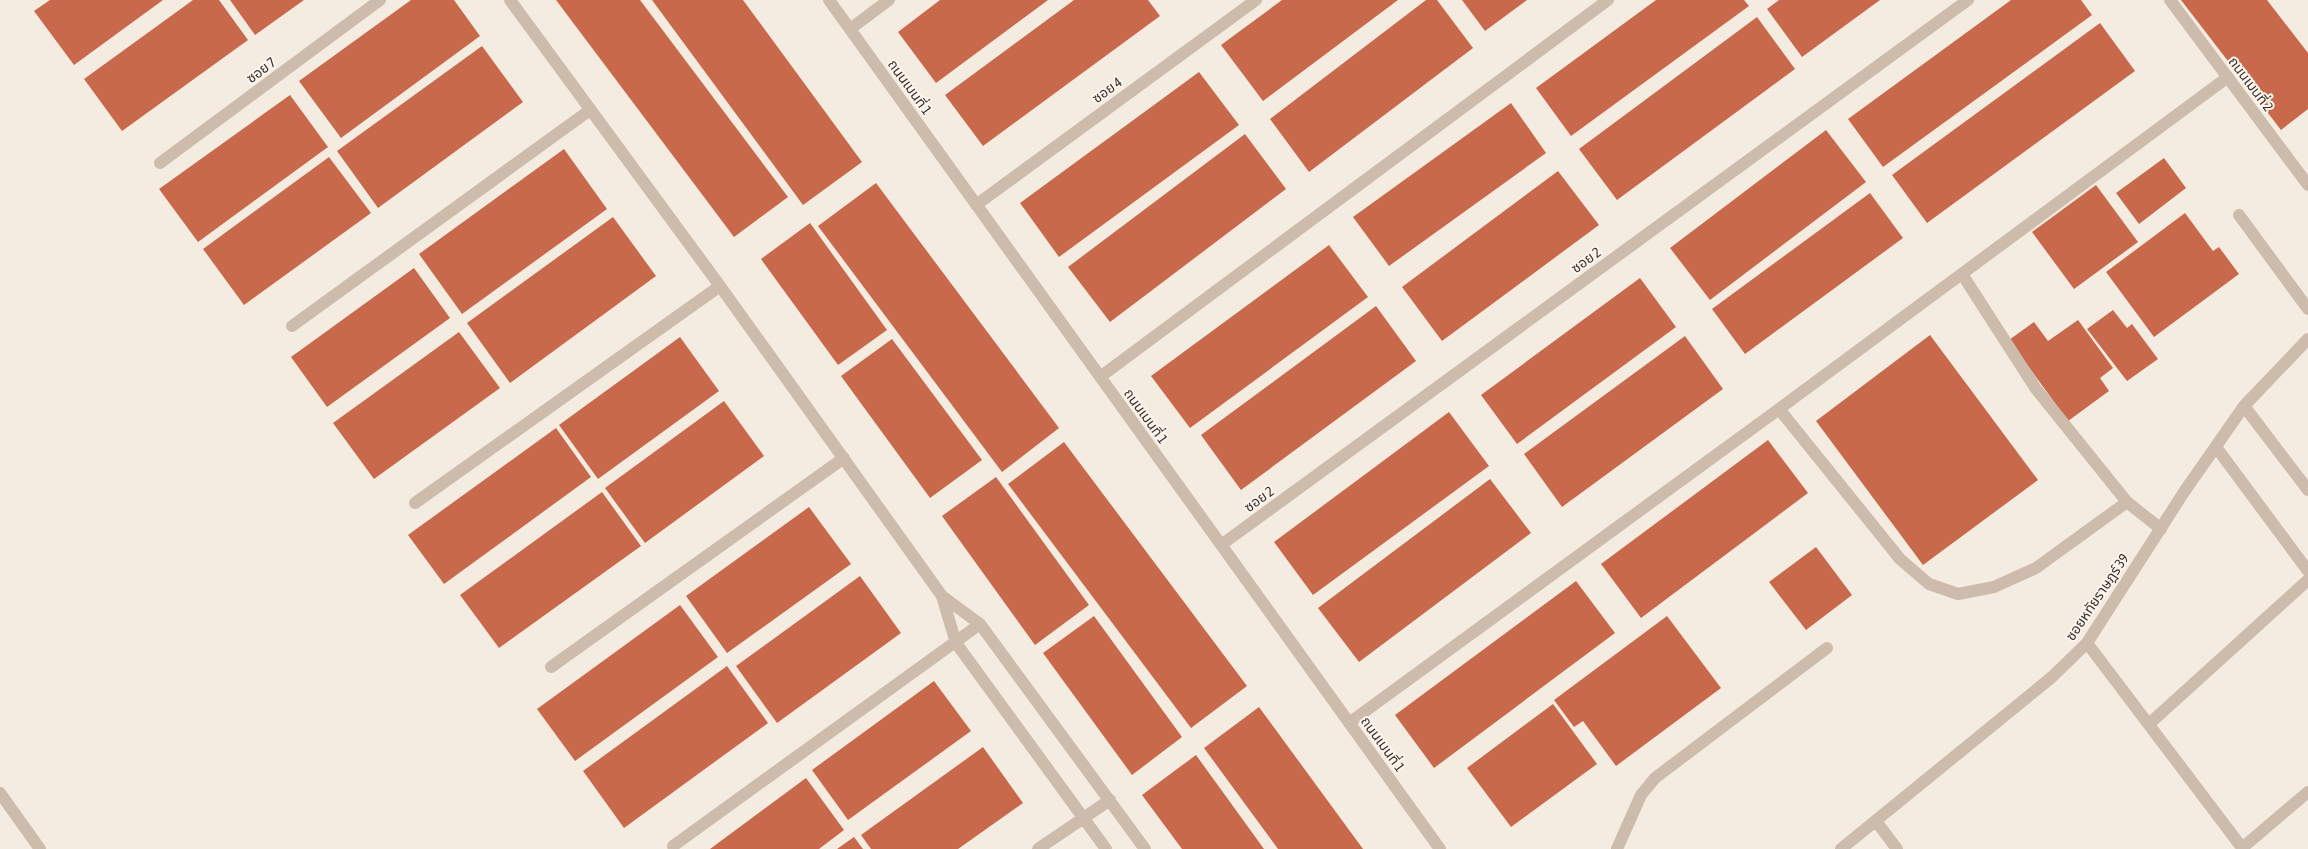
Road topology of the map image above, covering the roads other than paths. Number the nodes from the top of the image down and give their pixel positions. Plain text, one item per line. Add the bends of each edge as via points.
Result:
1 (380, 0) edge
2 (510, 0) edge
3 (829, 0) edge
4 (889, 0) edge
5 (1256, 0) edge
6 (1608, 0) edge
7 (1968, 0) edge
8 (2170, 0) edge
9 (850, 29) junction
10 (2228, 77) junction
11 (590, 110) junction
12 (160, 163) dead end
13 (2308, 186) edge
14 (976, 205) junction
15 (2239, 215) dead end
16 (1962, 274) junction
17 (720, 286) junction
18 (2308, 309) edge
19 (292, 326) dead end
20 (2308, 339) edge
21 (1100, 377) junction
22 (2244, 406) junction
23 (1779, 409) junction
24 (2216, 447) junction
25 (844, 458) junction
26 (2308, 490) edge
27 (2126, 502) junction
28 (415, 503) dead end
29 (2161, 528) junction
30 (1221, 545) junction
31 (2308, 571) edge
32 (2308, 580) edge
33 (942, 596) junction
34 (980, 624) junction
35 (956, 643) junction
36 (2087, 643) junction
37 (1827, 648) dead end
38 (551, 667) dead end
39 (1349, 723) junction
40 (2149, 724) junction
41 (2308, 792) edge
42 (0, 793) edge
43 (1110, 800) junction
44 (1083, 817) junction
45 (1876, 821) junction
46 (673, 846) dead end
47 (40, 849) edge
48 (1038, 849) edge
49 (1106, 849) edge
50 (1145, 849) edge
51 (1440, 849) edge
52 (1617, 849) edge
53 (1841, 849) edge
54 (1897, 849) edge
55 (2242, 849) edge

1 - 12 street, ซอย 7
2 - 11 street
3 - 9 street, ถนนเมนที่ 1
4 - 9 street
5 - 14 street, ซอย 4
6 - 21 street
7 - 30 street, ซอย 2
8 - 10 street, ถนนเมนที่ 2
9 - 14 street, ถนนเมนที่ 1
10 - 13 street, ถนนเมนที่ 2
10 - 16 street
11 - 17 street
11 - 19 street
14 - 21 street, ถนนเมนที่ 1
15 - 18 street
16 - 23 street
16 - 27 street via 2036,389
17 - 25 street
17 - 28 street
20 - 22 street, ซอยหทัยราษฎร์ 39
21 - 30 street, ถนนเมนที่ 1
22 - 24 street, ซอยหทัยราษฎร์ 39
22 - 26 street
23 - 27 street via 1900,559 1929,584 1958,594 1994,587 2036,568
23 - 39 street
24 - 29 street, ซอยหทัยราษฎร์ 39
24 - 31 street
25 - 33 street
25 - 38 street
27 - 29 street
29 - 36 street, ซอยหทัยราษฎร์ 39
30 - 39 street, ถนนเมนที่ 1
32 - 40 street
33 - 34 street
33 - 35 street
34 - 35 street
34 - 43 street
35 - 44 street
35 - 46 street
36 - 40 street
36 - 45 street, ซอยหทัยราษฎร์ 39 via 2052,677
37 - 52 street via 1655,778 1640,795
39 - 51 street, ถนนเมนที่ 1
40 - 55 street
41 - 55 street
42 - 47 street
43 - 44 street
43 - 50 street
44 - 48 street
44 - 49 street
45 - 53 street, ซอยหทัยราษฎร์ 39
45 - 54 street

